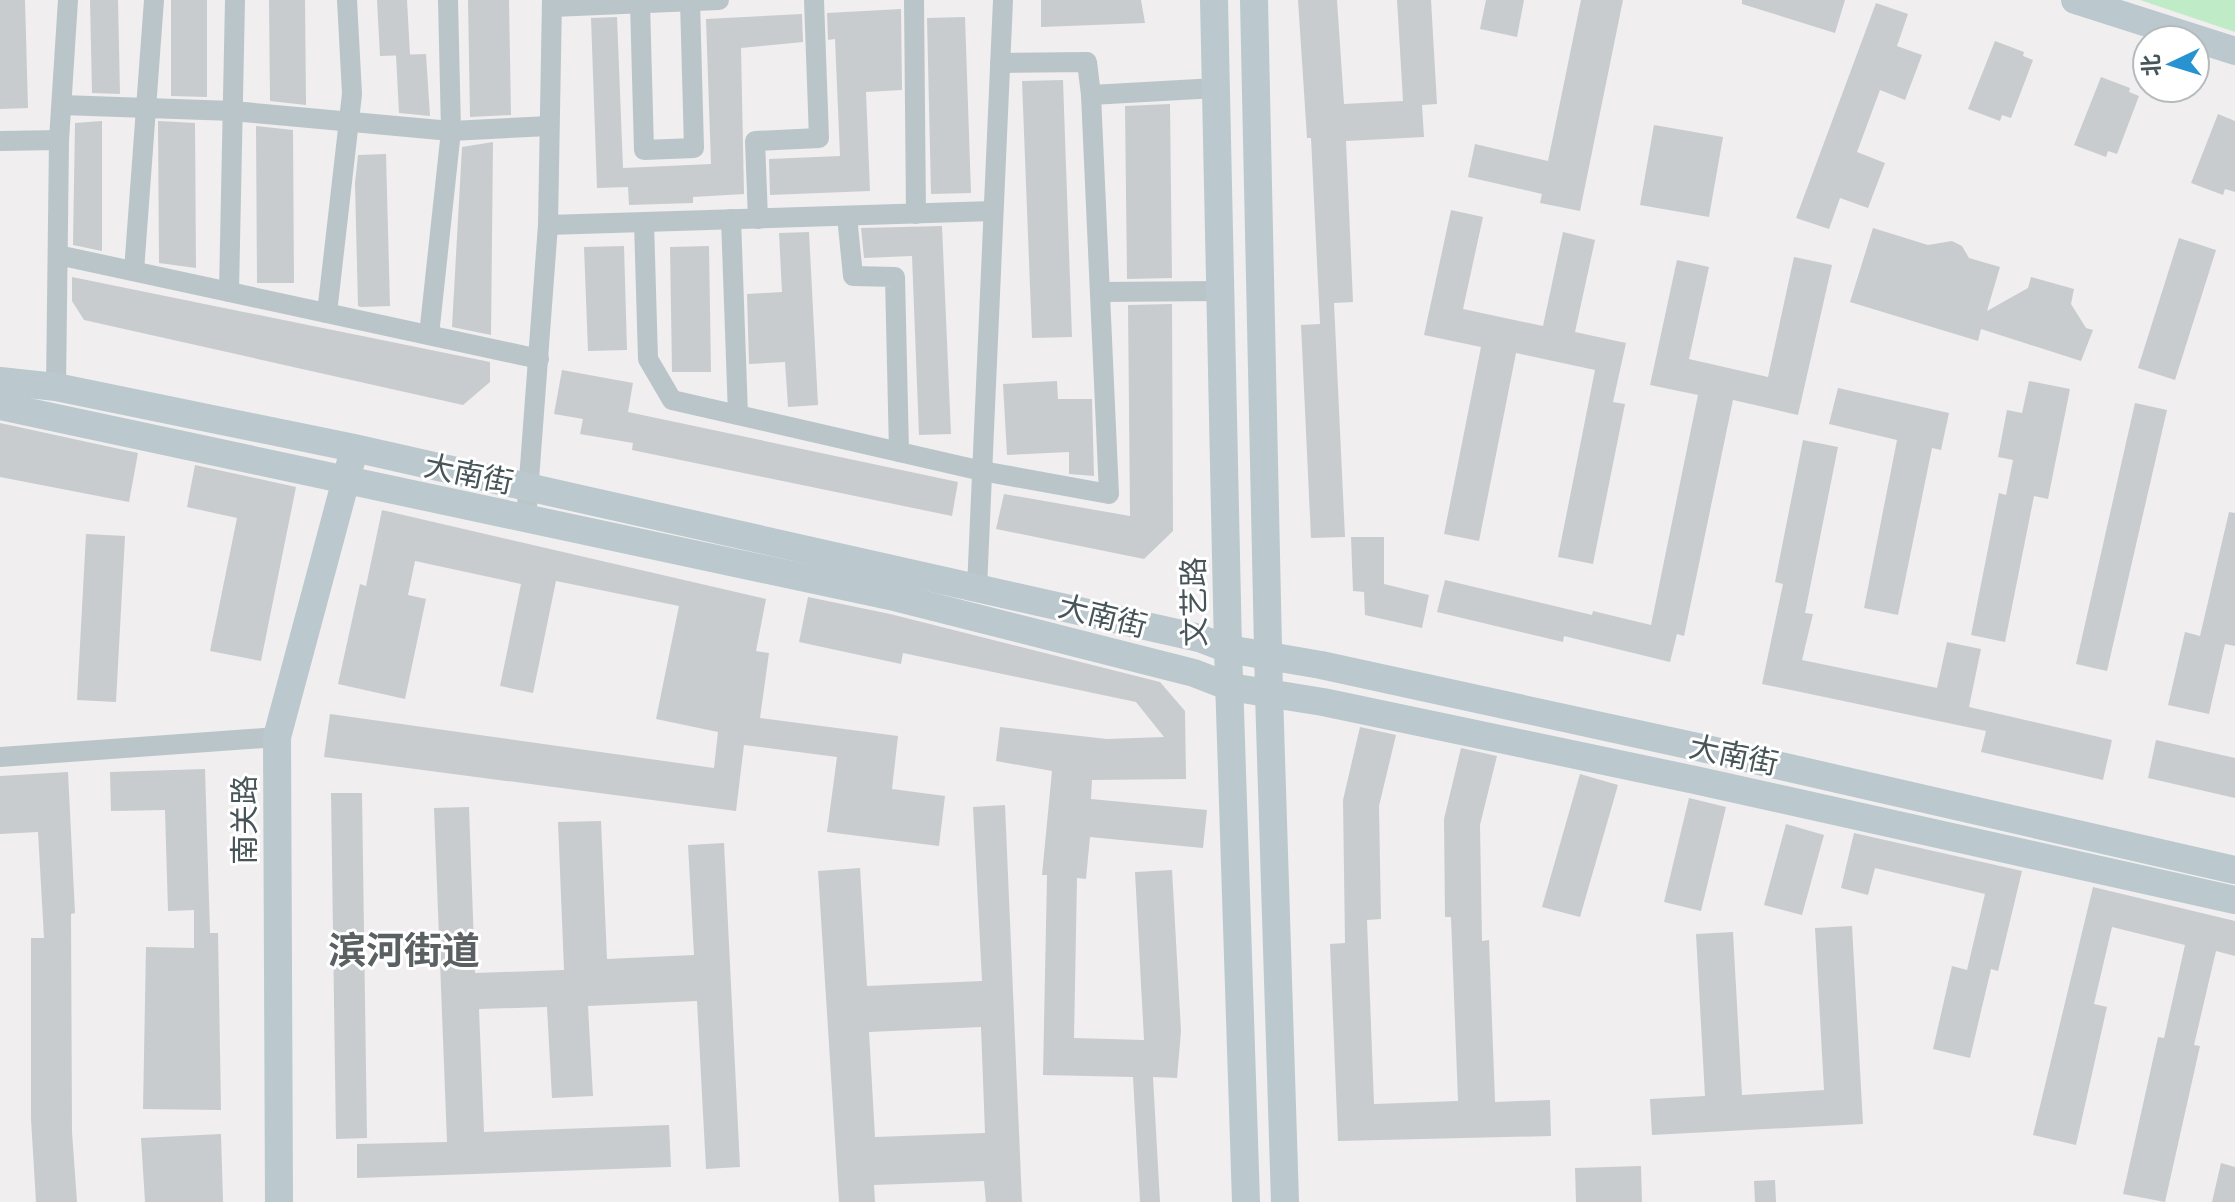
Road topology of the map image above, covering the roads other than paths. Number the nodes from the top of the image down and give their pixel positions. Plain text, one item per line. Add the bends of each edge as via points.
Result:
1 (68, 0) edge
2 (154, 0) edge
3 (235, 0) edge
4 (347, 0) edge
5 (448, 0) edge
6 (719, 0) edge
7 (814, 0) edge
8 (914, 0) edge
9 (1003, 0) edge
10 (1214, 0) edge
11 (1254, 0) edge
12 (2075, 0) edge
13 (690, 1) edge
14 (640, 3) junction
15 (552, 4) edge
16 (2235, 51) edge
17 (1000, 63) junction
18 (1216, 88) junction
19 (1091, 95) junction
20 (62, 105) junction
21 (146, 108) junction
22 (233, 111) junction
23 (349, 122) junction
24 (549, 126) junction
25 (451, 131) junction
26 (59, 140) junction
27 (0, 141) edge
28 (993, 211) junction
29 (916, 214) junction
30 (847, 216) junction
31 (731, 219) junction
32 (758, 219) junction
33 (644, 222) junction
34 (548, 225) junction
35 (58, 255) junction
36 (134, 271) junction
37 (1221, 291) junction
38 (229, 292) junction
39 (1100, 292) junction
40 (327, 313) junction
41 (429, 335) junction
42 (539, 359) junction
43 (0, 381) edge
44 (56, 387) junction
45 (0, 406) edge
46 (738, 415) junction
47 (354, 448) junction
48 (899, 452) junction
49 (982, 471) junction
50 (346, 479) junction
51 (531, 488) junction
52 (526, 520) junction
53 (977, 588) junction
54 (1228, 649) junction
55 (1268, 656) junction
56 (1230, 687) junction
57 (1269, 694) junction
58 (277, 737) junction
59 (0, 757) edge
60 (2235, 870) edge
61 (2235, 900) edge
62 (279, 1202) edge
63 (1246, 1202) edge
64 (1285, 1202) edge

1 - 20 street
2 - 21 street
3 - 22 street
4 - 23 street
5 - 25 street
6 - 13 street
7 - 32 street via 819,138 755,141
8 - 29 street
9 - 17 street
10 - 18 street, 文艺路
11 - 55 street
12 - 16 street
13 - 14 street
13 - 14 street via 694,148 682,149 644,150
14 - 15 street
15 - 24 street
17 - 19 street via 1087,62
17 - 28 street
18 - 19 street
18 - 37 street, 文艺路
19 - 39 street
20 - 21 street
20 - 26 street
21 - 22 street
21 - 36 street
22 - 23 street
22 - 38 street
23 - 25 street
23 - 40 street
24 - 25 street
24 - 34 street
25 - 41 street
26 - 27 street
26 - 35 street
28 - 29 street
28 - 49 street
29 - 30 street
30 - 32 street
30 - 48 street via 853,276 895,277
31 - 32 street
31 - 33 street
31 - 46 street
33 - 34 street
33 - 46 street via 648,359 672,400
34 - 42 street
35 - 36 street
35 - 44 street
36 - 38 street
37 - 39 street
37 - 54 street, 文艺路
38 - 40 street
39 - 49 street via 1109,494
40 - 41 street
41 - 42 street
42 - 51 street
43 - 44 street, 大南街
44 - 47 street, 大南街
45 - 50 street, 大南街
46 - 48 street
47 - 50 street, 南关路
47 - 51 street, 大南街
48 - 49 street
49 - 53 street
50 - 52 street, 大南街
50 - 58 street, 南关路
51 - 52 street
51 - 53 street, 大南街
52 - 56 street, 大南街 via 890,596 1194,673
53 - 54 street, 大南街
54 - 55 street, 大南街
54 - 56 street, 文艺路
55 - 57 street
55 - 60 street, 大南街 via 1687,744
56 - 57 street, 大南街
56 - 63 street, 文艺路
57 - 61 street, 大南街 via 1695,780
57 - 64 street
58 - 59 street
58 - 62 street, 南关路

